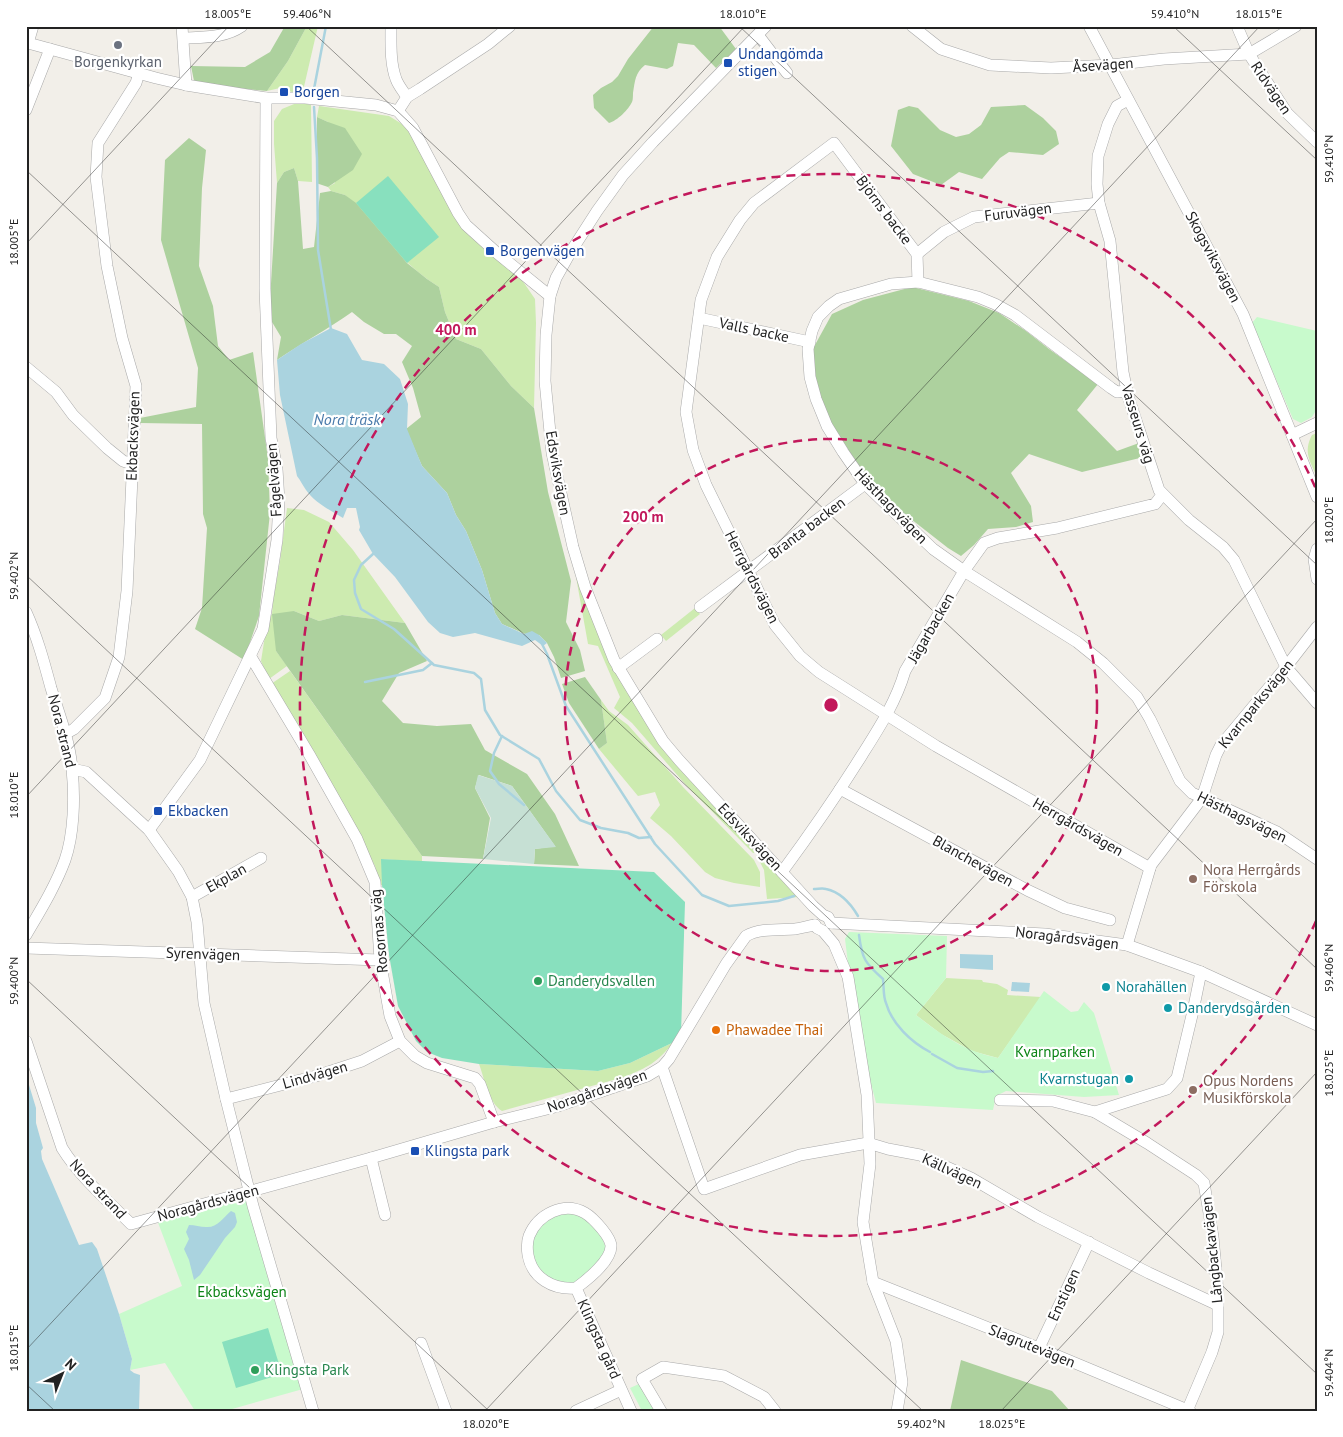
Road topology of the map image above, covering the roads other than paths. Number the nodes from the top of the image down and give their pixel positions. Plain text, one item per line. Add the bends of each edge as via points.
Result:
1 (33, 26) edge
2 (182, 26) edge
3 (242, 26) edge
4 (391, 26) edge
5 (510, 26) edge
6 (912, 26) edge
7 (1089, 26) edge
8 (1237, 26) edge
9 (1296, 26) edge
10 (762, 30) edge
11 (184, 38) junction
12 (50, 49) junction
13 (1249, 54) junction
14 (1111, 65) junction
15 (139, 72) junction
16 (787, 73) dead end
17 (186, 84) junction
18 (406, 97) junction
19 (266, 98) junction
20 (1128, 100) junction
21 (26, 110) edge
22 (398, 111) junction
23 (1317, 142) edge
24 (834, 144) joint
25 (1099, 203) junction
26 (917, 254) junction
27 (918, 282) junction
28 (550, 296) junction
29 (699, 318) junction
30 (810, 342) junction
31 (26, 368) edge
32 (1127, 390) junction
33 (1317, 423) edge
34 (1292, 435) junction
35 (132, 464) junction
36 (865, 484) junction
37 (1162, 495) junction
38 (1317, 497) edge
39 (1317, 549) edge
40 (749, 571) junction
41 (964, 571) junction
42 (1317, 580) edge
43 (700, 608) dead end
44 (26, 612) edge
45 (1317, 627) edge
46 (657, 639) dead end
47 (251, 657) junction
48 (1286, 667) junction
49 (618, 668) junction
50 (1317, 703) edge
51 (887, 714) junction
52 (65, 734) junction
53 (72, 769) junction
54 (840, 789) junction
55 (1202, 798) junction
56 (149, 830) junction
57 (261, 858) dead end
58 (1317, 859) edge
59 (1150, 868) junction
60 (782, 872) junction
61 (192, 897) junction
62 (1110, 920) dead end
63 (823, 923) junction
64 (26, 935) edge
65 (1127, 945) junction
66 (26, 948) edge
67 (200, 954) junction
68 (380, 960) junction
69 (1201, 972) junction
70 (1317, 1025) edge
71 (26, 1041) edge
72 (400, 1041) junction
73 (662, 1067) junction
74 (226, 1099) junction
75 (1000, 1100) dead end
76 (1095, 1112) junction
77 (494, 1122) junction
78 (868, 1143) junction
79 (371, 1158) junction
80 (249, 1191) junction
81 (385, 1216) dead end
82 (131, 1224) joint
83 (1089, 1242) junction
84 (873, 1282) junction
85 (576, 1288) junction
86 (1218, 1305) junction
87 (421, 1343) dead end
88 (1039, 1348) junction
89 (621, 1390) junction
90 (1188, 1410) edge
91 (313, 1411) edge
92 (446, 1411) edge
93 (576, 1411) edge
94 (631, 1411) edge
95 (661, 1411) edge
96 (775, 1411) edge
97 (897, 1411) edge

1 - 12 street via 28,43
2 - 11 street
3 - 11 street via 222,35
4 - 18 street via 393,70
5 - 18 street
6 - 14 street, Åsevägen via 941,49 990,65 1051,68
7 - 14 street, Skogsviksvägen
8 - 13 street, Ridvägen
9 - 13 street, Åsevägen
10 - 16 street
10 - 28 street, Edsviksvägen via 623,176 570,253
11 - 17 street
12 - 15 street
12 - 21 street
13 - 14 street, Åsevägen
13 - 23 street, Ridvägen via 1287,113
14 - 20 street, Skogsviksvägen
15 - 17 street
15 - 35 street, Ekbacksvägen via 136,83 98,143 96,177 107,266 136,386
17 - 19 street
18 - 22 street
19 - 22 street via 376,104
19 - 47 street, Fågelvägen via 265,289 271,438 279,501 277,540 263,630
20 - 25 street, Vasseurs väg via 1117,106 1098,156
20 - 34 street, Skogsviksvägen via 1243,314
22 - 28 street via 413,128 466,225
24 - 26 street, Björns backe
24 - 29 street, Herrgårdsvägen via 754,203 740,220 717,257 701,300
25 - 26 street, Furuvägen via 974,217 944,232
25 - 32 street, Vasseurs väg via 1110,241
26 - 27 street, Björns backe
27 - 30 street, Hästhagsvägen via 891,284 839,299 818,317
27 - 32 street, Hästhagsvägen via 995,304 1015,315 1117,392
28 - 49 street, Edsviksvägen via 545,381 552,454 585,587
29 - 30 street, Valls backe
29 - 40 street, Herrgårdsvägen via 686,412 693,450 706,486
30 - 36 street, Hästhagsvägen via 810,377 816,399 827,426
31 - 35 street via 56,392 73,415 106,448
32 - 37 street, Vasseurs väg
33 - 34 street
34 - 38 street, Skogsviksvägen
35 - 52 street, Ekbacksvägen via 127,591 119,657 105,698
36 - 40 street, Branta backen
36 - 41 street, Hästhagsvägen via 933,548
37 - 41 street, Jägarbacken via 1155,504 984,543
37 - 48 street, Vasseurs väg via 1224,547 1234,560
39 - 42 street via 1314,559
40 - 43 street, Branta backen
40 - 51 street, Herrgårdsvägen via 775,625 800,656 819,672
41 - 51 street, Jägarbacken via 905,670
41 - 55 street, Hästhagsvägen via 1077,642 1103,663 1137,697 1180,781
44 - 52 street, Nora strand
45 - 48 street, Kvarnparksvägen
46 - 49 street
47 - 56 street, Fågelvägen via 200,760
47 - 68 street, Rosornas väg via 357,839 375,882
48 - 50 street, Vasseurs väg
48 - 55 street, Kvarnparksvägen via 1221,745
49 - 60 street, Edsviksvägen via 679,760
51 - 54 street, Jägarbacken
51 - 59 street, Herrgårdsvägen via 936,746
52 - 53 street, Nora strand
53 - 56 street via 86,772
53 - 64 street, Nora strand via 73,813 65,859
54 - 60 street, Jägarbacken
54 - 62 street, Blanchevägen via 1027,890 1066,908
55 - 58 street, Hästhagsvägen via 1276,832
55 - 59 street, Kvarnparksvägen
56 - 61 street via 178,870
57 - 61 street, Ekplan
59 - 65 street, Kvarnparksvägen
60 - 63 street, Edsviksvägen via 813,906
61 - 67 street
63 - 65 street, Noragårdsvägen via 1045,934
63 - 73 street, Noragårdsvägen via 798,929 760,931 746,936
63 - 78 street, Edsviksvägen via 848,977 867,1094
65 - 69 street, Noragårdsvägen
66 - 67 street, Syrenvägen
67 - 68 street, Syrenvägen
67 - 74 street via 204,1003
68 - 72 street, Rosornas väg via 390,1016
69 - 70 street, Noragårdsvägen
69 - 76 street via 1177,1078 1166,1089
71 - 82 street, Nora strand via 62,1148 71,1162
72 - 74 street, Lindvägen via 362,1061
72 - 77 street, Rosornas väg via 426,1063 475,1078
73 - 77 street, Noragårdsvägen via 647,1076 555,1107
73 - 78 street, Källvägen via 704,1189 800,1155
74 - 80 street
75 - 76 street via 1053,1101
76 - 86 street, Långbackavägen via 1204,1183 1213,1237
77 - 79 street, Noragårdsvägen
78 - 83 street, Källvägen via 920,1155 971,1178
78 - 84 street, Edsviksvägen via 870,1164 863,1222
79 - 80 street, Noragårdsvägen
79 - 81 street
80 - 82 street, Noragårdsvägen
80 - 91 street
83 - 86 street, Källvägen
83 - 88 street, Enstigen
84 - 88 street, Slagrutevägen
84 - 97 street, Edsviksvägen via 896,1341 902,1382
85 - 85 street, Klingsta gård via 610,1254 611,1244 608,1236 585,1213 570,1208 557,1210 540,1220 529,1237 530,1262 534,1271 548,1284 558,1288
85 - 89 street, Klingsta gård
86 - 90 street, Långbackavägen via 1218,1332
87 - 92 street
88 - 90 street, Slagrutevägen
89 - 93 street
89 - 94 street, Klingsta gård
95 - 96 street via 642,1380 663,1367 724,1376 764,1397

